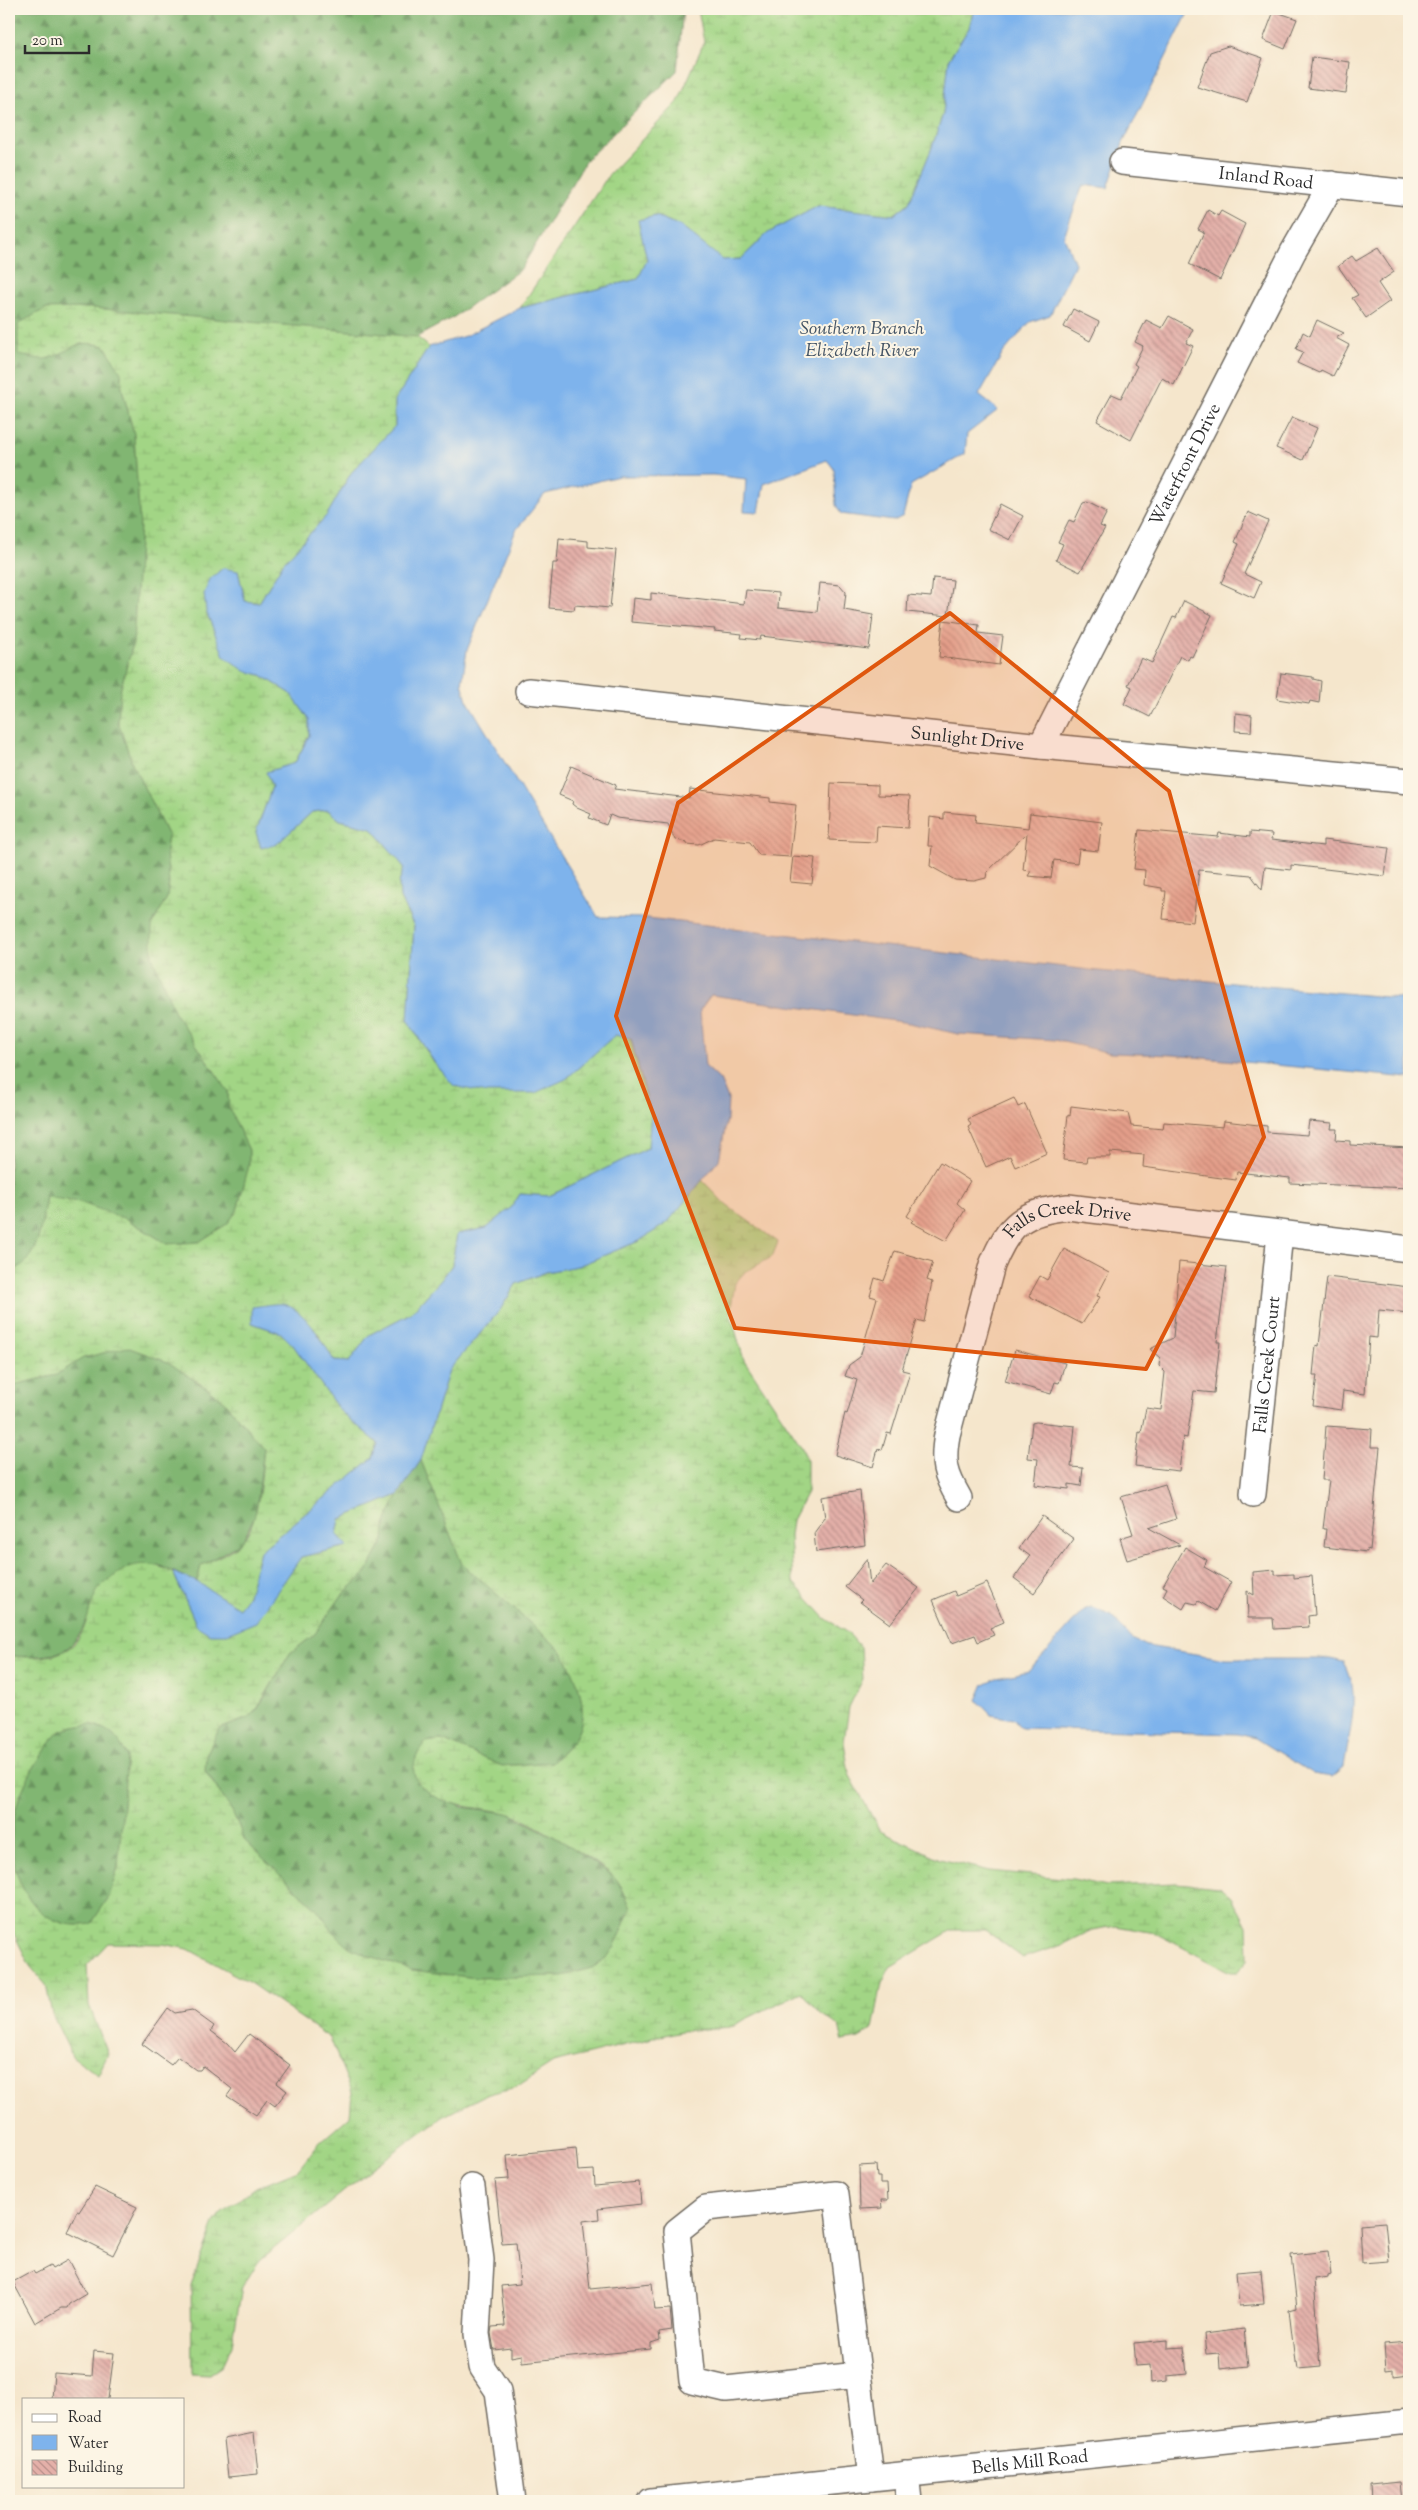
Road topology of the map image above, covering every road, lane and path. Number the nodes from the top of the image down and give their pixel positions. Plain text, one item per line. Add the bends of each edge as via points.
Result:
1 (1122, 162) dead end
2 (1332, 184) junction
3 (1409, 193) edge
4 (528, 691) dead end
5 (1041, 746) junction
6 (1409, 781) edge
7 (1280, 1234) junction
8 (1409, 1248) edge
9 (1253, 1494) dead end
10 (960, 1498) dead end
11 (472, 2187) dead end
12 (858, 2375) junction
13 (1409, 2422) edge
14 (906, 2474) junction
15 (871, 2478) junction
16 (513, 2501) edge
17 (651, 2501) edge
18 (909, 2501) edge

1 - 2 street, Inland Road
2 - 3 street, Inland Road
2 - 5 street, Waterfront Drive
4 - 5 street, Sunlight Drive
5 - 6 street, Sunlight Drive
7 - 8 street, Falls Creek Drive
7 - 9 street, Falls Creek Court
7 - 10 street, Falls Creek Drive via 1068,1207 1042,1210 1019,1222 1002,1241 992,1265 947,1435 944,1456 947,1477
11 - 16 street via 481,2260 477,2334 482,2367 498,2391
12 - 12 street via 836,2194 706,2208 677,2231 692,2381 726,2389
12 - 15 street
13 - 14 street, Bells Mill Road
14 - 15 street, Bells Mill Road
14 - 18 street
15 - 17 street, Bells Mill Road

